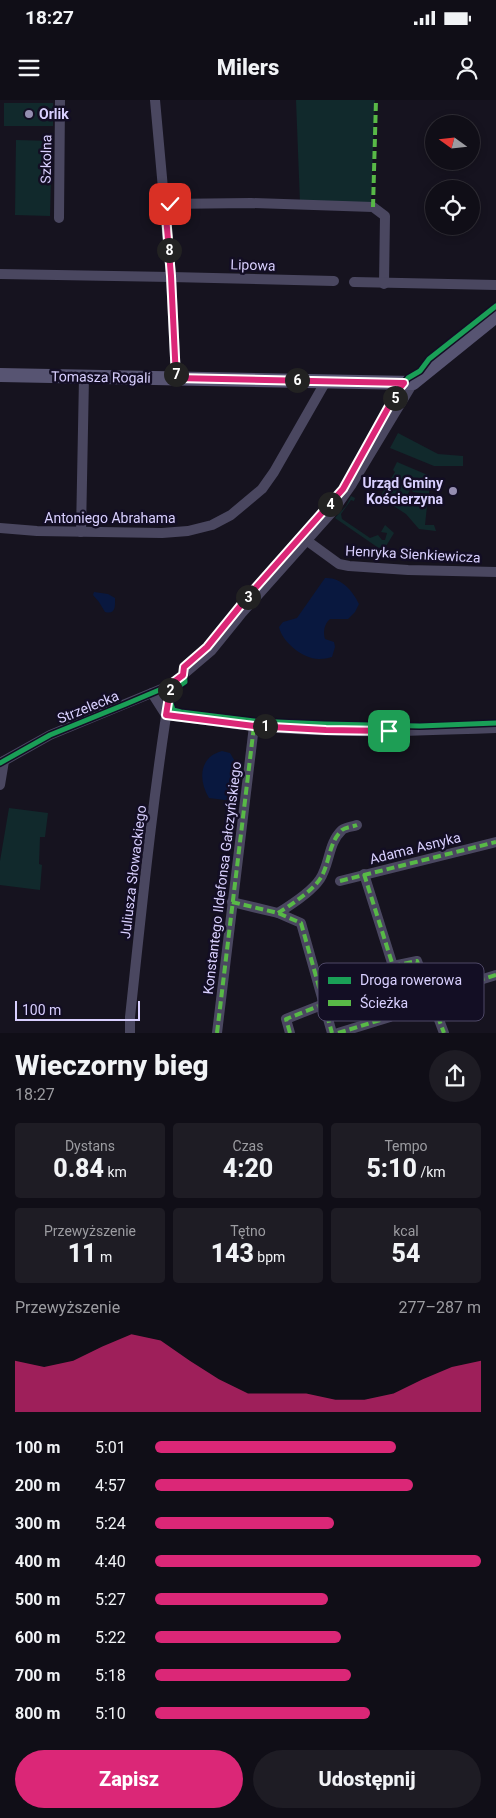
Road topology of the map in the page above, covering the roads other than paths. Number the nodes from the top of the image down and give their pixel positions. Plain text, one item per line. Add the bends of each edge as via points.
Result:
1 (60, 100) edge
2 (155, 100) edge
3 (165, 204) junction
4 (59, 218) dead end
5 (0, 274) edge
6 (171, 276) junction
7 (334, 281) dead end
8 (354, 282) dead end
9 (384, 284) junction
10 (496, 285) edge
11 (496, 316) edge
12 (0, 375) edge
13 (84, 376) junction
14 (176, 378) junction
15 (326, 381) junction
16 (413, 383) junction
17 (0, 528) edge
18 (81, 532) junction
19 (306, 540) junction
20 (496, 572) edge
21 (171, 684) junction
22 (152, 693) junction
23 (166, 715) junction
24 (254, 726) junction
25 (496, 728) edge
26 (2, 762) edge
27 (0, 785) edge
28 (357, 825) dead end
29 (496, 842) edge
30 (364, 874) junction
31 (340, 881) dead end
32 (232, 902) junction
33 (278, 913) junction
34 (392, 963) edge
35 (496, 975) edge
36 (484, 979) edge
37 (318, 983) edge
38 (318, 1006) edge
39 (377, 1021) edge
40 (440, 1021) edge
41 (130, 1033) edge
42 (217, 1033) edge
43 (290, 1033) edge
44 (338, 1033) edge
45 (444, 1033) edge

1 - 4 street, Szkolna
2 - 3 street
3 - 6 street
3 - 9 street via 373,207 386,216
5 - 6 street, Lipowa
6 - 7 street, Lipowa
6 - 14 street
8 - 9 street
9 - 10 street
11 - 16 street, Strzelecka
12 - 13 street, Tomasza Rogali
13 - 14 street, Tomasza Rogali
13 - 18 street
14 - 15 street, Tomasza Rogali
15 - 16 street, Tomasza Rogali
15 - 18 street, Antoniego Abrahama via 268,481 247,504 231,515 212,525 188,531
16 - 19 street, Strzelecka via 352,484
17 - 18 street, Antoniego Abrahama
19 - 20 street, Henryka Sienkiewicza via 338,564 349,566
19 - 21 street, Strzelecka via 211,651
21 - 22 street, Strzelecka
21 - 23 street, Juliusza Słowackiego
22 - 23 street
22 - 26 street, Strzelecka via 50,735
23 - 24 street
23 - 41 street, Juliusza Słowackiego
24 - 25 street via 380,731
24 - 32 street, Konstantego Ildefonsa Gałczyńskiego
26 - 27 street
28 - 33 street via 343,829 333,843 326,870 318,881
29 - 30 street, Adama Asnyka
30 - 31 street, Adama Asnyka
30 - 34 street
32 - 33 street
32 - 42 street, Konstantego Ildefonsa Gałczyńskiego
33 - 37 street via 301,923
35 - 36 street
38 - 43 street via 286,1019
39 - 44 street
40 - 45 street

